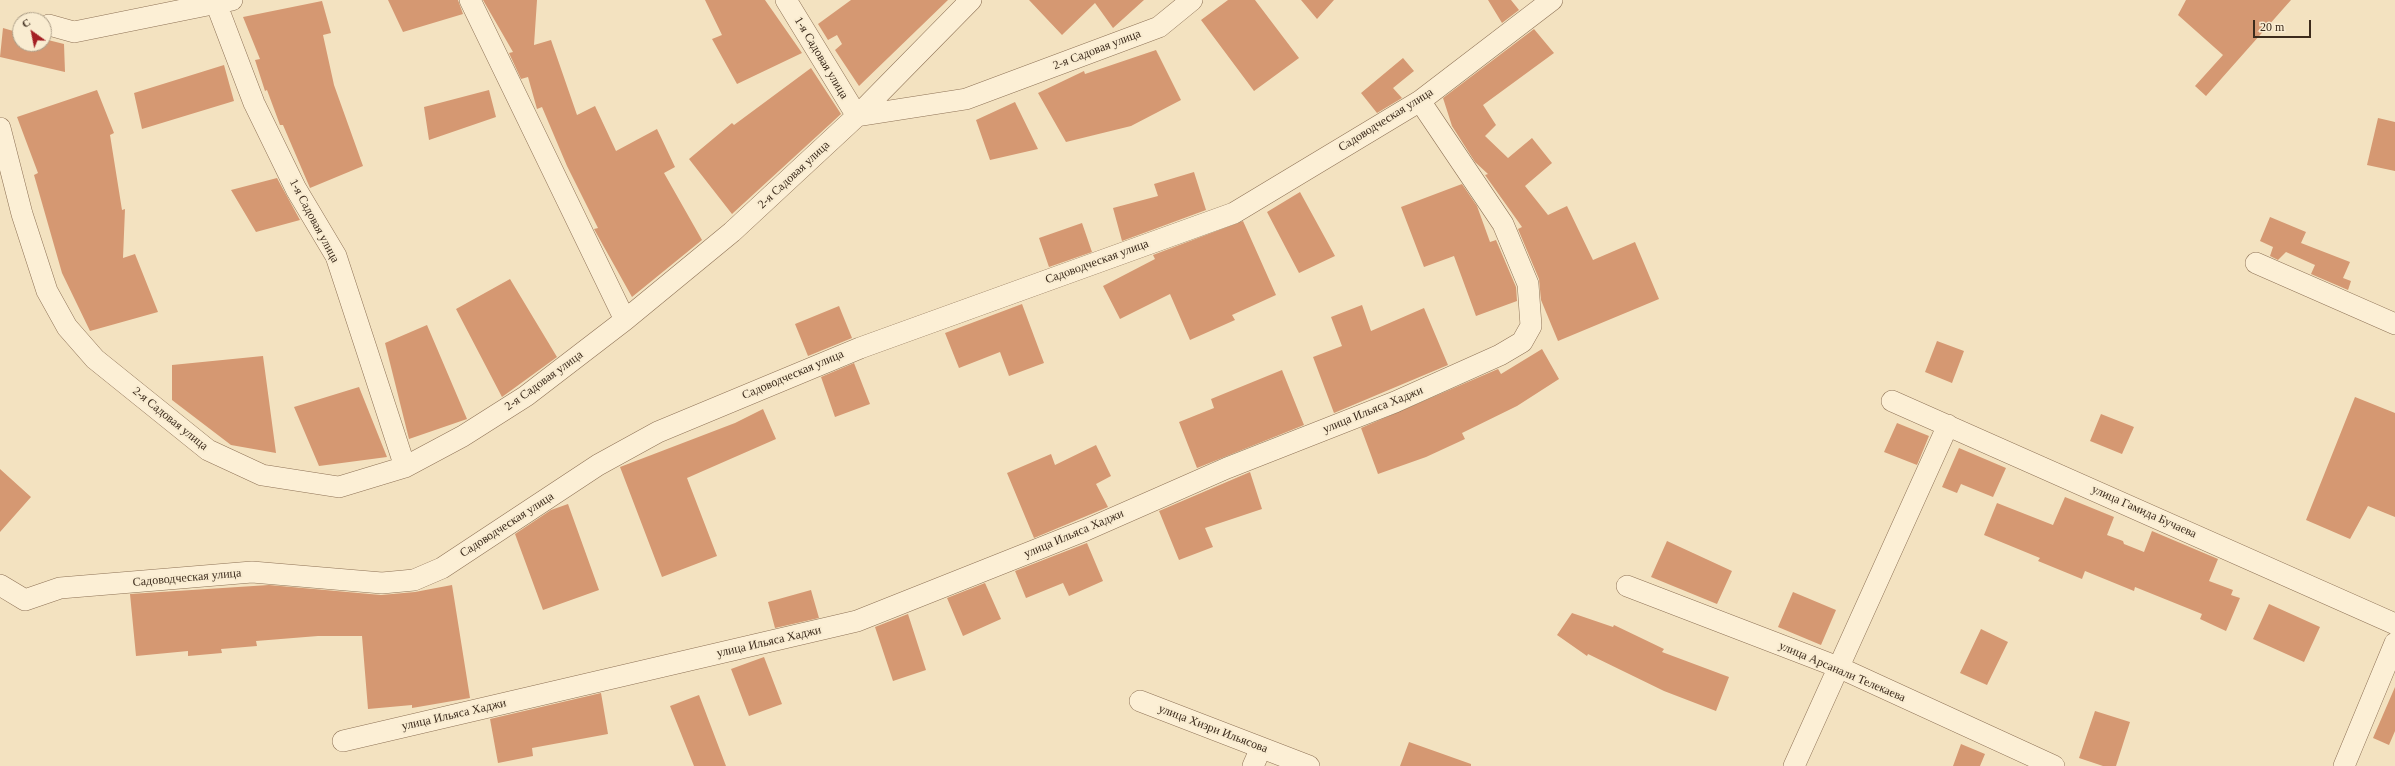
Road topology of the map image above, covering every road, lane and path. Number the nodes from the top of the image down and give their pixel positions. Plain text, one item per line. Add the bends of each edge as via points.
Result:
1 (470, 0) edge
2 (786, 0) edge
3 (971, 0) edge
4 (1192, 0) edge
5 (1552, 0) edge
6 (224, 1) edge
7 (52, 26) edge
8 (1420, 101) junction
9 (857, 116) junction
10 (0, 128) edge
11 (2256, 263) dead end
12 (625, 320) junction
13 (2395, 324) edge
14 (1892, 401) dead end
15 (1948, 426) junction
16 (405, 467) junction
17 (0, 585) edge
18 (1627, 586) dead end
19 (2395, 624) edge
20 (2395, 643) edge
21 (1838, 668) junction
22 (1140, 701) dead end
23 (344, 741) dead end
24 (1257, 757) edge
25 (1309, 766) edge
26 (1794, 766) edge
27 (2054, 766) edge
28 (2344, 766) edge

1 - 12 street
2 - 9 street, 1-я Садовая улица
3 - 9 street
4 - 9 street, 2-я Садовая улица via 1159,27 966,99
5 - 8 street, Садоводческая улица
6 - 7 street, 1-я Садовая улица via 74,32
6 - 16 street, 1-я Садовая улица via 254,103 296,189 336,256
8 - 17 street, Садоводческая улица via 1234,213 860,348 658,432 598,465 442,568 414,580 382,583 252,572 60,588 26,600
8 - 23 street, улица Ильяса Хаджи via 1503,224 1528,284 1531,326 1522,342 1500,356 1395,402 1227,468 1086,530 857,621
9 - 12 street, 2-я Садовая улица via 732,232
10 - 16 street, 2-я Садовая улица via 22,214 47,291 67,327 96,359 208,450 262,475 339,487
11 - 13 street
12 - 16 street, 2-я Садовая улица via 526,396 463,436
14 - 15 street, улица Гамида Бучаева
15 - 19 street, улица Гамида Бучаева
15 - 21 street
18 - 21 street, улица Арсанали Телекаева
20 - 28 street
21 - 26 street
21 - 27 street, улица Арсанали Телекаева
22 - 24 street, улица Хизри Ильясова
24 - 25 street, улица Хизри Ильясова

